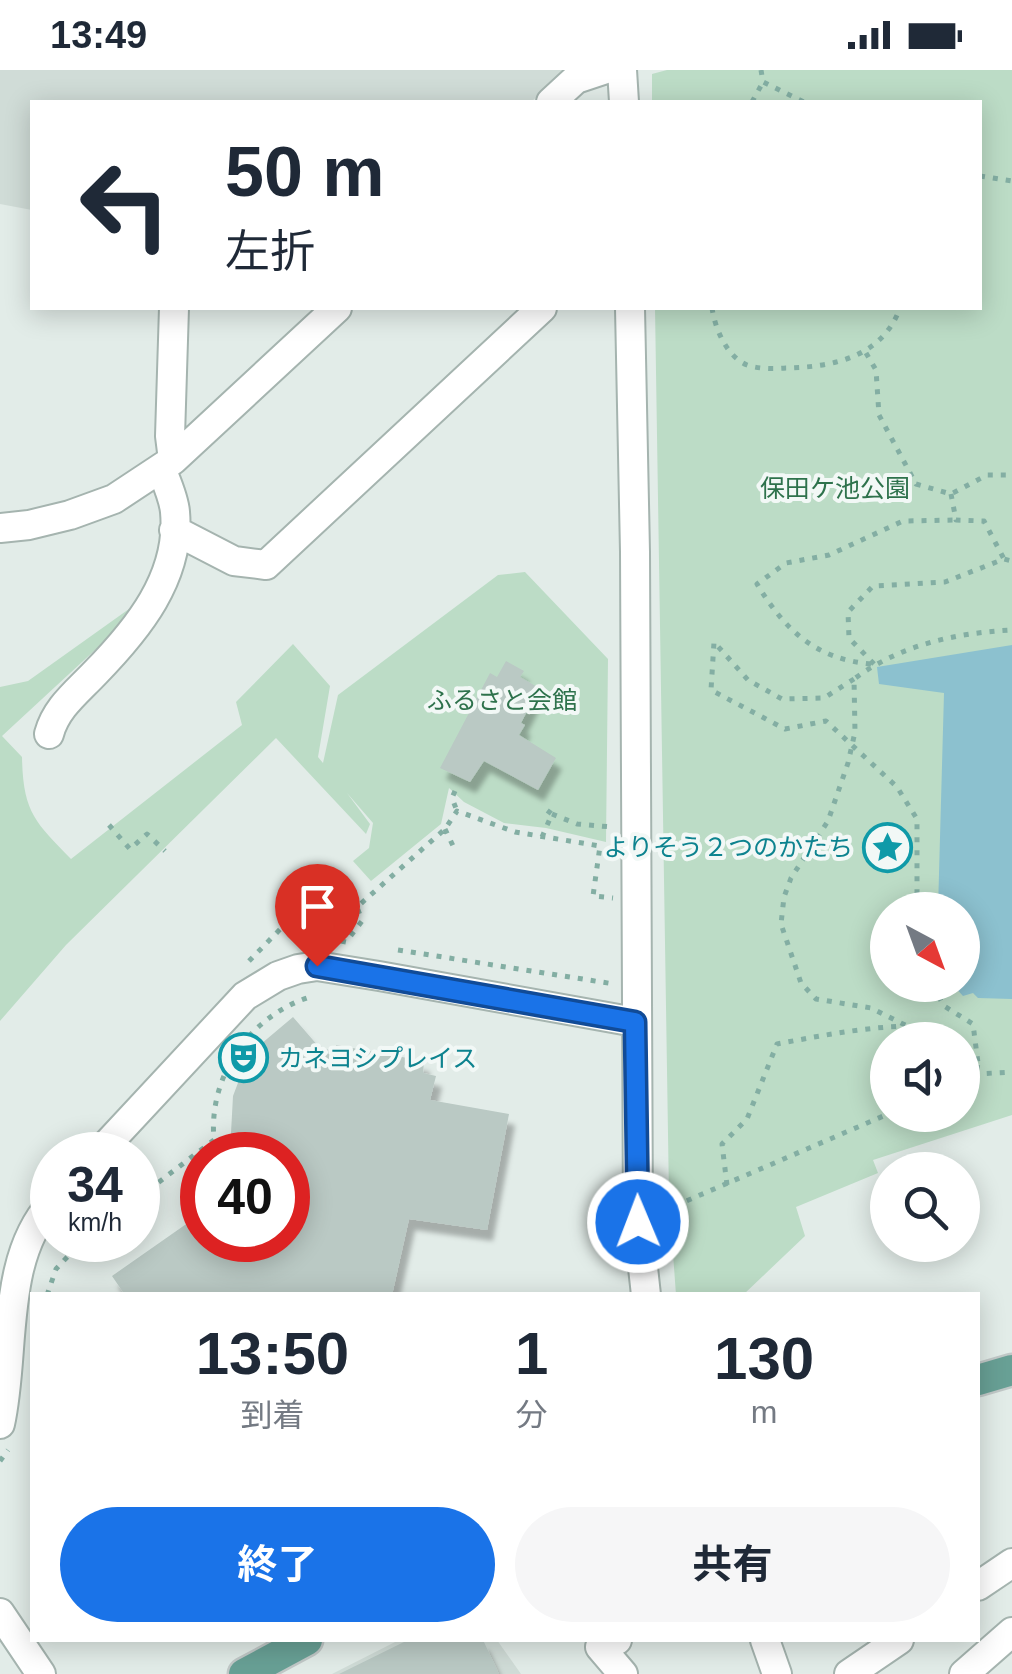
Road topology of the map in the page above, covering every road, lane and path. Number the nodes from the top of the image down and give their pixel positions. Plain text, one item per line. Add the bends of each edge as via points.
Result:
1 (603, 70) edge
2 (622, 70) edge
3 (761, 70) edge
4 (763, 82) junction
5 (553, 100) edge
6 (624, 100) edge
7 (753, 100) edge
8 (800, 100) edge
9 (982, 176) edge
10 (1012, 181) edge
11 (174, 310) edge
12 (335, 310) edge
13 (540, 310) edge
14 (630, 310) edge
15 (712, 310) edge
16 (899, 310) edge
17 (866, 353) junction
18 (167, 464) junction
19 (1012, 474) edge
20 (952, 494) junction
21 (956, 520) junction
22 (0, 528) edge
23 (174, 530) junction
24 (1004, 559) junction
25 (1012, 560) edge
26 (1012, 630) edge
27 (874, 664) junction
28 (854, 679) junction
29 (49, 734) dead end
30 (852, 746) junction
31 (455, 791) dead end
32 (544, 808) dead end
33 (457, 811) junction
34 (552, 814) junction
35 (110, 825) dead end
36 (615, 827) dead end
37 (445, 829) junction
38 (542, 836) junction
39 (455, 850) dead end
40 (165, 852) dead end
41 (917, 892) edge
42 (616, 898) dead end
43 (346, 942) dead end
44 (321, 994) dead end
45 (942, 1002) edge
46 (635, 1022) junction
47 (898, 1022) edge
48 (970, 1022) edge
49 (870, 1028) edge
50 (1012, 1072) edge
51 (980, 1074) edge
52 (870, 1122) edge
53 (118, 1132) edge
54 (214, 1132) edge
55 (180, 1165) edge
56 (160, 1181) edge
57 (726, 1185) junction
58 (663, 1211) dead end
59 (30, 1239) edge
60 (62, 1262) edge
61 (48, 1292) edge
62 (646, 1292) edge
63 (1012, 1370) edge
64 (980, 1379) edge
65 (0, 1424) edge
66 (1012, 1563) edge
67 (980, 1585) edge
68 (0, 1613) edge
69 (1012, 1632) edge
70 (303, 1642) edge
71 (611, 1642) edge
72 (766, 1642) edge
73 (896, 1642) edge
74 (42, 1674) edge
75 (244, 1674) edge
76 (622, 1674) edge
77 (777, 1674) edge
78 (849, 1674) edge
79 (964, 1674) edge

1 - 5 street via 576,79
2 - 6 street
3 - 4 path
4 - 7 path
4 - 8 path
9 - 10 path
11 - 18 street
12 - 18 street
13 - 23 street via 266,565 234,561
14 - 46 street
15 - 17 path via 729,351 746,364 807,368
16 - 17 path
17 - 20 path via 876,370 878,415 916,484
18 - 22 street via 114,499 29,526
18 - 23 street
19 - 20 path via 987,475
20 - 21 path
21 - 24 path via 984,522
21 - 27 path via 903,520 830,555 786,563 757,584 810,646 847,662
23 - 29 street via 173,556 156,599 117,651 54,714
24 - 25 path
24 - 27 path via 945,582 872,586 848,612 849,638
26 - 27 path via 932,640
27 - 28 path
28 - 30 path
28 - 30 path via 824,698 782,699 748,680 714,642 711,690 785,729 826,721
30 - 41 path via 897,787 917,819
30 - 47 path via 828,821 791,878 781,924 801,983 816,999 870,1008
31 - 33 path
32 - 34 path
33 - 37 path
33 - 38 path
34 - 36 path
34 - 38 path
35 - 40 path via 130,849 147,834
37 - 39 path
37 - 43 path via 357,907 362,921
38 - 42 path via 600,846 592,896
44 - 54 path via 294,1002 246,1038 222,1079
45 - 48 path
46 - 53 street via 317,966 298,969 245,996
46 - 62 street
49 - 57 path via 777,1044 746,1118 722,1144
50 - 51 path
52 - 57 path
55 - 56 path
57 - 58 path
59 - 65 street via 16,1282
60 - 61 path
63 - 64 main road
66 - 67 street
68 - 74 street
69 - 79 street
70 - 75 main road
71 - 76 street via 600,1647
72 - 77 street
73 - 78 street

